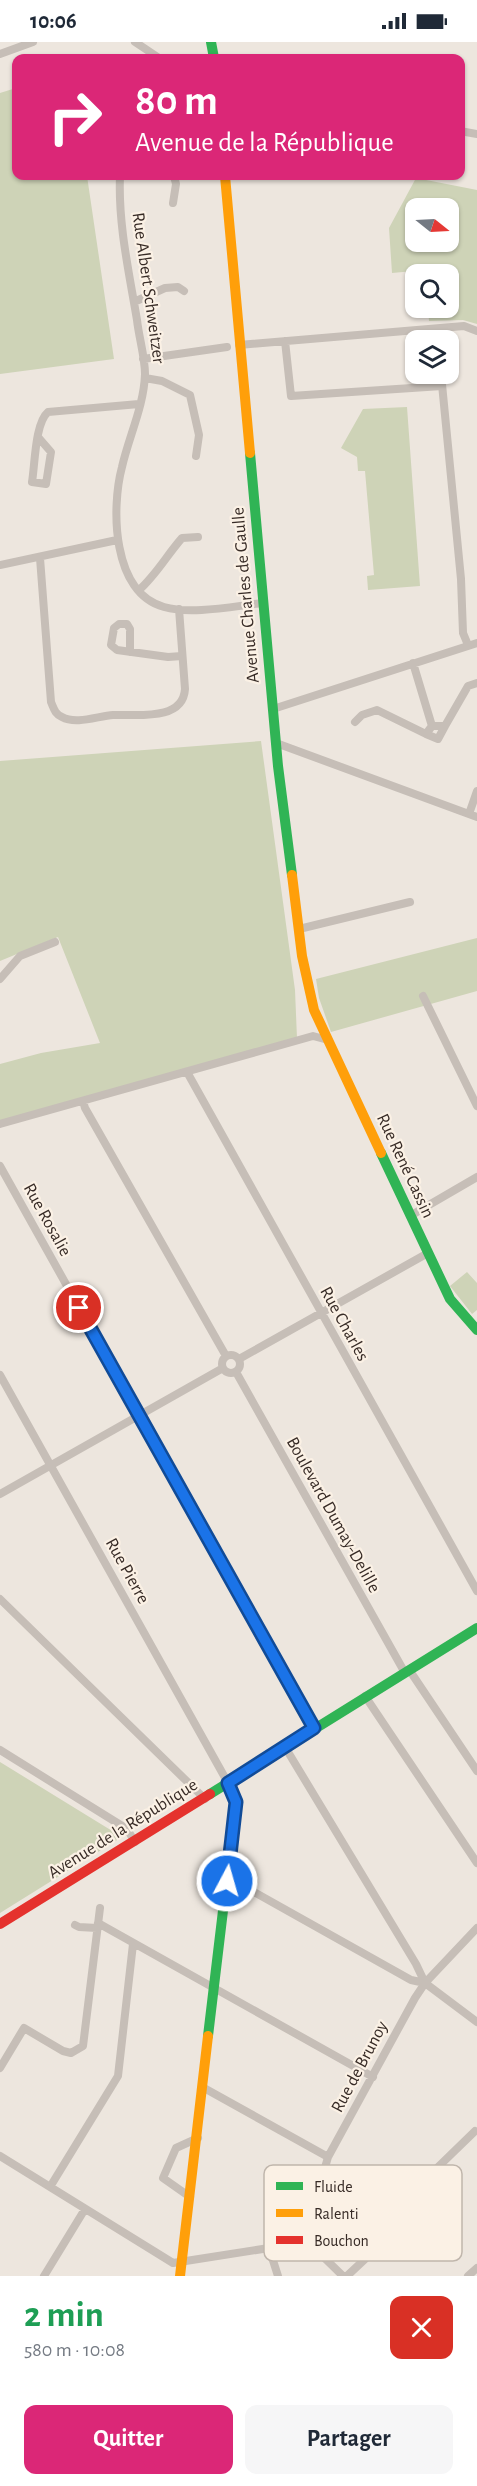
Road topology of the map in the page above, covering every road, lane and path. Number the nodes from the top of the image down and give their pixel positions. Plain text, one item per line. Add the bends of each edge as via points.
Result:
1 (33, 42) edge
2 (135, 42) edge
3 (0, 54) edge
4 (153, 54) edge
5 (120, 180) edge
6 (175, 180) edge
7 (225, 180) edge
8 (172, 204) dead end
9 (184, 291) dead end
10 (134, 302) junction
11 (439, 328) joint
12 (477, 331) edge
13 (285, 341) junction
14 (239, 345) junction
15 (227, 347) dead end
16 (143, 359) junction
17 (145, 378) junction
18 (442, 386) joint
19 (139, 404) junction
20 (38, 437) junction
21 (196, 456) dead end
22 (198, 537) dead end
23 (117, 540) junction
24 (40, 558) junction
25 (0, 565) edge
26 (139, 590) junction
27 (263, 603) junction
28 (179, 609) junction
29 (477, 643) edge
30 (468, 645) junction
31 (130, 652) dead end
32 (182, 657) junction
33 (413, 663) junction
34 (477, 683) edge
35 (273, 709) junction
36 (356, 722) dead end
37 (432, 726) junction
38 (445, 726) junction
39 (426, 734) junction
40 (276, 743) junction
41 (477, 791) edge
42 (468, 814) junction
43 (477, 817) edge
44 (410, 902) dead end
45 (299, 929) junction
46 (56, 942) dead end
47 (0, 979) edge
48 (423, 996) dead end
49 (314, 1010) junction
50 (313, 1036) junction
51 (328, 1040) junction
52 (187, 1071) junction
53 (83, 1101) junction
54 (477, 1106) edge
55 (0, 1124) edge
56 (0, 1166) edge
57 (477, 1177) edge
58 (410, 1216) junction
59 (428, 1253) junction
60 (321, 1313) junction
61 (477, 1330) edge
62 (226, 1356) junction
63 (239, 1359) junction
64 (223, 1368) junction
65 (236, 1372) junction
66 (0, 1375) edge
67 (139, 1415) junction
68 (51, 1466) junction
69 (0, 1494) edge
70 (477, 1591) edge
71 (0, 1599) edge
72 (477, 1628) edge
73 (407, 1672) junction
74 (365, 1696) junction
75 (314, 1728) junction
76 (285, 1747) junction
77 (0, 1750) edge
78 (477, 1771) edge
79 (228, 1783) junction
80 (205, 1799) junction
81 (135, 1842) junction
82 (477, 1863) edge
83 (227, 1881) junction
84 (100, 1908) dead end
85 (0, 1924) edge
86 (75, 1925) dead end
87 (98, 1925) junction
88 (477, 1928) edge
89 (133, 1944) junction
90 (425, 1983) junction
91 (215, 1989) junction
92 (477, 2022) edge
93 (0, 2068) edge
94 (373, 2077) junction
95 (204, 2088) junction
96 (475, 2131) dead end
97 (198, 2138) junction
98 (0, 2156) edge
99 (328, 2157) junction
100 (326, 2165) edge
101 (441, 2165) edge
102 (50, 2187) junction
103 (190, 2197) junction
104 (85, 2209) junction
105 (264, 2249) edge
106 (274, 2261) edge
107 (328, 2261) edge
108 (362, 2261) edge
109 (182, 2262) junction
110 (477, 2268) edge
111 (44, 2276) edge
112 (180, 2276) edge
113 (278, 2276) edge
114 (345, 2276) edge
115 (468, 2276) edge

1 - 3 street
2 - 4 street
5 - 10 street, Rue Albert Schweitzer
6 - 8 street
7 - 14 main road, Avenue Charles de Gaulle
9 - 10 street via 178,287 165,288
10 - 16 street, Rue Albert Schweitzer
11 - 12 street via 464,326
11 - 13 street
13 - 14 street
13 - 18 street via 291,396
14 - 27 main road, Avenue Charles de Gaulle
15 - 16 street
16 - 17 street, Rue Albert Schweitzer
17 - 19 street, Rue Albert Schweitzer
17 - 21 street via 162,381 190,395 199,435
18 - 30 street via 463,633
19 - 20 street via 48,411 40,421
19 - 23 street, Rue Albert Schweitzer via 118,488
20 - 20 street via 32,482 46,484 51,452
22 - 26 street via 182,538 153,578
23 - 24 street
23 - 26 street, Rue Albert Schweitzer via 129,576
24 - 25 street
24 - 32 street via 51,702 63,718 155,715 172,710 185,696
26 - 28 street, Rue Albert Schweitzer via 149,601
27 - 28 street, Rue Albert Schweitzer
27 - 35 main road, Avenue Charles de Gaulle
28 - 32 street
29 - 30 street
30 - 33 street
31 - 32 street
33 - 35 street
33 - 37 street
34 - 38 street via 468,686
35 - 40 main road, Avenue Charles de Gaulle
36 - 39 street via 362,715 377,710
37 - 38 street
37 - 39 street
38 - 39 street via 438,740
40 - 42 street
40 - 45 main road, Avenue Charles de Gaulle
41 - 42 street
42 - 43 street
44 - 45 street
45 - 49 main road, Avenue Charles de Gaulle
46 - 47 street via 20,956
48 - 54 street
49 - 50 street
49 - 51 main road, Rue René Cassin
50 - 51 street
50 - 52 street
51 - 58 main road, Rue René Cassin
52 - 53 street
52 - 60 street, Rue Charles
53 - 55 street
53 - 62 street
56 - 67 street, Rue Rosalie
57 - 58 street
58 - 59 main road, Rue René Cassin
59 - 60 street
59 - 61 main road, Rue René Cassin via 450,1299
60 - 63 street
60 - 70 street, Rue Charles
62 - 63 street
62 - 64 street
63 - 65 street
64 - 65 street
64 - 67 street
65 - 73 street, Boulevard Dumay-Delille
66 - 68 street, Rue Pierre
67 - 68 street
67 - 75 street, Rue Rosalie
68 - 69 street
68 - 79 street, Rue Pierre
71 - 80 street
72 - 73 main road, Avenue de la République
73 - 74 main road, Avenue de la République
73 - 78 street, Boulevard Dumay-Delille
74 - 75 main road, Avenue de la République
74 - 82 street
75 - 76 main road, Avenue de la République
76 - 79 main road, Avenue de la République
76 - 90 street
77 - 81 street via 128,1829
79 - 80 main road, Avenue de la République
79 - 83 main road via 236,1802
80 - 81 main road, Avenue de la République
81 - 85 main road, Avenue de la République
83 - 90 street via 238,1883 411,1980
83 - 91 main road
84 - 87 street
86 - 87 street
87 - 89 street
87 - 93 street via 83,2046 71,2053 63,2051 24,2028
88 - 90 street, Rue de Brunoy
89 - 91 street
89 - 102 street via 118,2076
90 - 92 street
90 - 94 street, Rue de Brunoy
91 - 94 street
91 - 95 main road
94 - 99 street, Rue de Brunoy
95 - 97 main road
95 - 99 street
96 - 101 street
97 - 103 main road
97 - 103 street via 176,2148 163,2178
98 - 102 street
99 - 100 street, Rue de Brunoy
102 - 104 street
103 - 109 main road
104 - 109 street via 173,2263
104 - 111 street
105 - 109 street
106 - 113 street
107 - 114 street
108 - 114 street
109 - 112 main road
110 - 115 street

